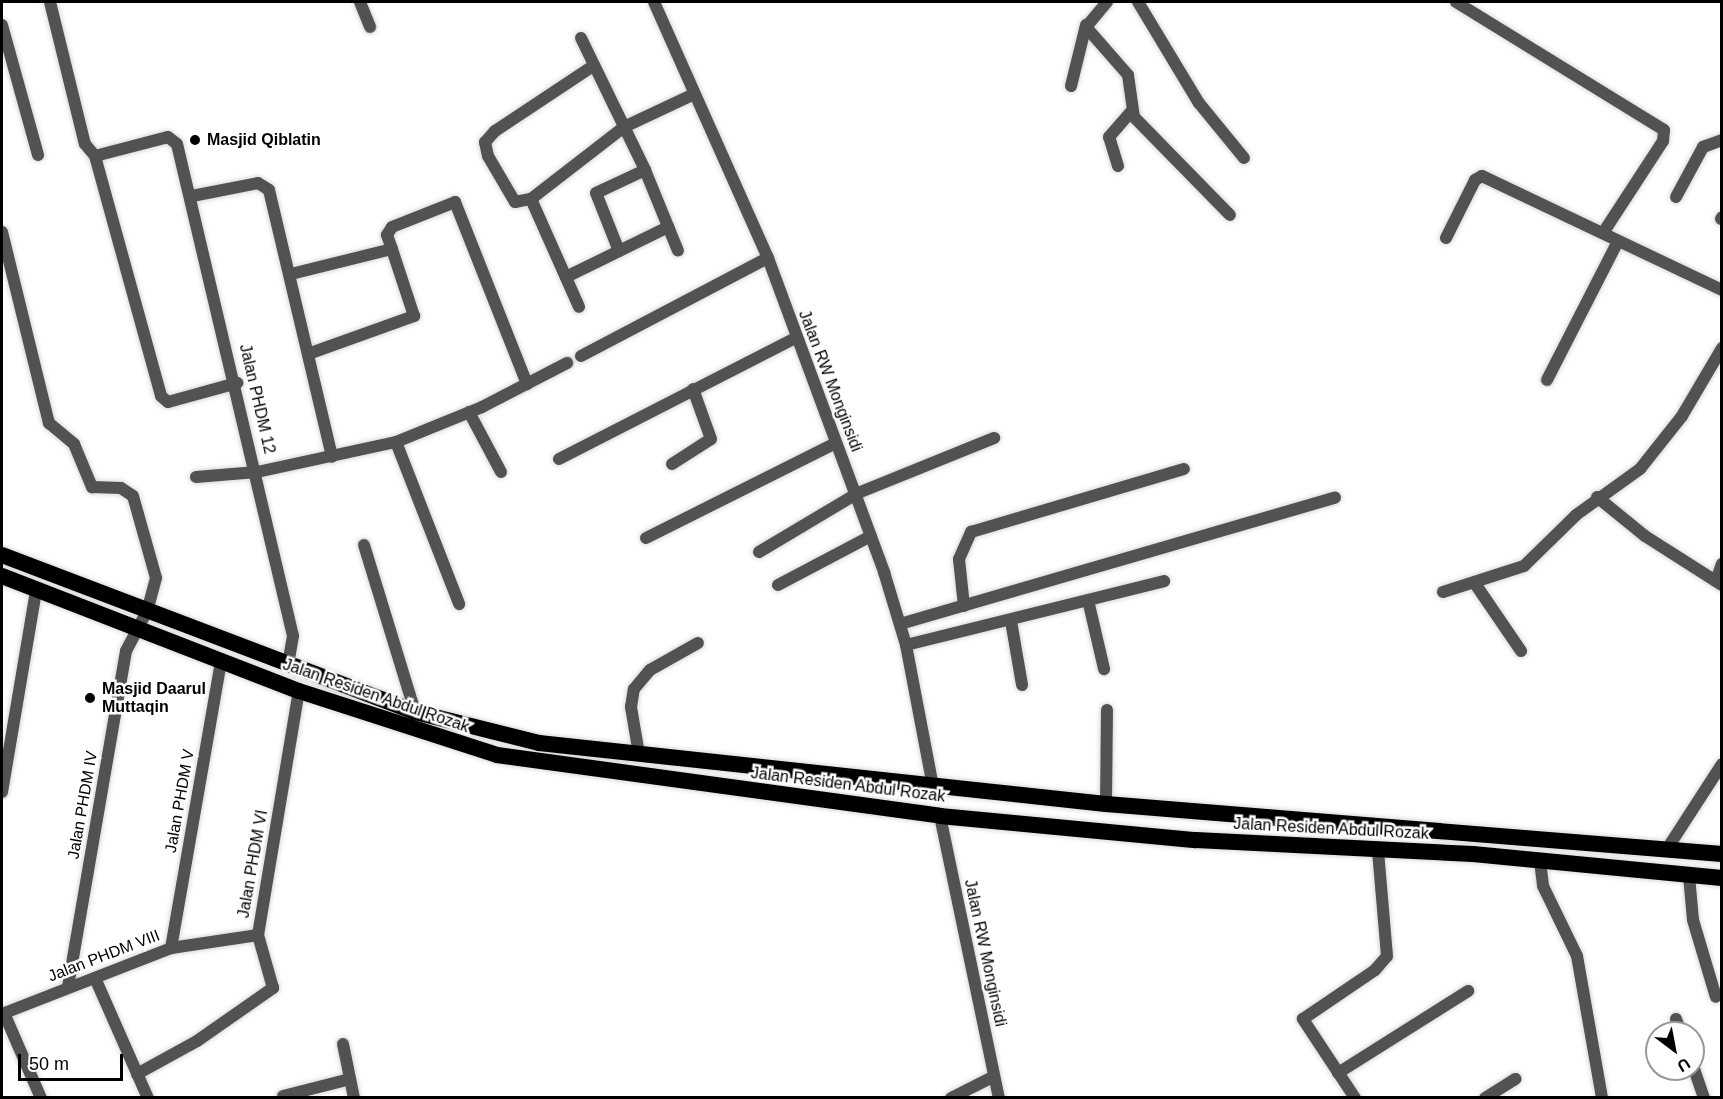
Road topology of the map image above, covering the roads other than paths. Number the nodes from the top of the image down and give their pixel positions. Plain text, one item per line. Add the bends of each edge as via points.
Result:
1 (50, 2) edge
2 (360, 2) edge
3 (654, 2) edge
4 (1107, 2) edge
5 (1138, 2) edge
6 (1456, 2) edge
7 (2, 24) edge
8 (1086, 25) junction
9 (370, 27) dead end
10 (581, 38) dead end
11 (593, 66) junction
12 (1071, 86) dead end
13 (694, 94) junction
14 (1131, 112) junction
15 (624, 127) junction
16 (1722, 140) edge
17 (38, 155) dead end
18 (95, 156) junction
19 (1244, 158) dead end
20 (1118, 166) dead end
21 (645, 170) junction
22 (192, 196) junction
23 (1676, 197) dead end
24 (531, 199) junction
25 (1230, 215) dead end
26 (668, 227) junction
27 (2, 232) edge
28 (1610, 237) junction
29 (1446, 238) dead end
30 (392, 249) junction
31 (678, 250) dead end
32 (619, 251) junction
33 (768, 258) junction
34 (291, 274) junction
35 (566, 277) junction
36 (1722, 290) edge
37 (579, 307) dead end
38 (795, 338) junction
39 (1722, 348) edge
40 (308, 354) junction
41 (581, 356) dead end
42 (567, 363) dead end
43 (1547, 380) dead end
44 (237, 383) junction
45 (527, 384) junction
46 (693, 389) junction
47 (469, 412) junction
48 (994, 438) dead end
49 (396, 442) junction
50 (836, 443) junction
51 (332, 457) junction
52 (559, 459) dead end
53 (672, 464) dead end
54 (1184, 469) dead end
55 (501, 471) dead end
56 (257, 472) junction
57 (196, 477) dead end
58 (860, 492) junction
59 (1598, 497) junction
60 (1335, 498) dead end
61 (871, 536) junction
62 (646, 538) dead end
63 (364, 545) dead end
64 (759, 552) dead end
65 (2, 555) edge
66 (1722, 564) edge
67 (2, 576) edge
68 (1164, 581) dead end
69 (1719, 583) edge
70 (778, 585) dead end
71 (1476, 585) junction
72 (36, 590) junction
73 (1443, 592) dead end
74 (1088, 600) junction
75 (459, 604) dead end
76 (964, 606) junction
77 (147, 611) junction
78 (1011, 621) junction
79 (900, 624) junction
80 (135, 631) junction
81 (698, 644) dead end
82 (906, 645) junction
83 (1521, 651) dead end
84 (221, 660) junction
85 (288, 663) junction
86 (1104, 669) dead end
87 (1022, 685) dead end
88 (299, 690) junction
89 (1107, 710) dead end
90 (415, 712) junction
91 (639, 754) junction
92 (1722, 764) edge
93 (933, 787) junction
94 (2, 792) edge
95 (1106, 804) junction
96 (940, 816) junction
97 (1667, 849) junction
98 (1378, 850) junction
99 (1722, 854) edge
100 (1540, 861) junction
101 (1689, 876) junction
102 (1722, 878) edge
103 (258, 935) junction
104 (171, 948) junction
105 (95, 978) junction
106 (68, 987) junction
107 (1468, 991) dead end
108 (1716, 997) dead end
109 (3, 1014) edge
110 (343, 1044) dead end
111 (1338, 1073) junction
112 (137, 1074) junction
113 (993, 1077) junction
114 (350, 1079) junction
115 (1515, 1079) dead end
116 (1698, 1081) edge
117 (1597, 1095) edge
118 (284, 1096) dead end
119 (41, 1098) edge
120 (148, 1098) edge
121 (354, 1098) edge
122 (951, 1098) edge
123 (999, 1098) edge
124 (1355, 1098) edge
125 (1485, 1098) edge
126 (1704, 1098) edge

1 - 18 street via 85,144
2 - 9 street
3 - 13 street, Jalan RW Monginsidi
4 - 8 street
5 - 19 street via 1199,104
6 - 28 street via 1664,130 1666,137
7 - 17 street
8 - 12 street
8 - 14 street via 1128,75
10 - 11 street
11 - 15 street
11 - 24 street via 495,131 486,142 488,156 513,200
13 - 15 street
13 - 33 street, Jalan RW Monginsidi
14 - 20 street via 1109,137
14 - 25 street
15 - 21 street
15 - 24 street
16 - 23 street via 1702,147
18 - 22 street, Jalan PHDM 12 via 168,137 177,144
18 - 44 street via 163,399 168,402
21 - 26 street
21 - 32 street via 596,192
22 - 34 street via 264,185 271,193
22 - 44 street, Jalan PHDM 12
24 - 35 street
26 - 31 street
26 - 32 street
27 - 77 street, Jalan PHDM IV via 50,423 70,438 92,487 121,488 133,496 156,578
28 - 29 street via 1480,176
28 - 36 street
28 - 43 street
30 - 34 street
30 - 40 street via 414,315
30 - 45 street via 390,229 455,202
32 - 35 street
33 - 38 street, Jalan RW Monginsidi
33 - 41 street
34 - 40 street
35 - 37 street
38 - 46 street
38 - 50 street, Jalan RW Monginsidi
39 - 59 street via 1682,416 1648,459
40 - 51 street
42 - 45 street
44 - 56 street, Jalan PHDM 12
45 - 47 street
46 - 52 street
46 - 53 street via 711,439
47 - 49 street
47 - 55 street
48 - 58 street
49 - 51 street
49 - 75 street
50 - 58 street, Jalan RW Monginsidi
50 - 62 street
51 - 56 street
54 - 76 street via 971,532 959,559
56 - 57 street
56 - 85 street, Jalan PHDM 12 via 293,636
58 - 61 street, Jalan RW Monginsidi
58 - 64 street
59 - 69 street via 1645,536
59 - 71 street via 1535,558
60 - 76 street
61 - 70 street
61 - 79 street, Jalan RW Monginsidi
63 - 90 street
65 - 77 highway, Jalan Residen Abdul Rozak
66 - 69 street
67 - 72 highway, Jalan Residen Abdul Rozak
68 - 74 street
71 - 73 street
71 - 83 street
72 - 80 highway, Jalan Residen Abdul Rozak
72 - 94 street
74 - 78 street
74 - 86 street
76 - 79 street
77 - 80 street, Jalan PHDM IV
77 - 85 highway, Jalan Residen Abdul Rozak
78 - 82 street
78 - 87 street
79 - 82 street, Jalan RW Monginsidi
80 - 84 highway, Jalan Residen Abdul Rozak
80 - 106 street, Jalan PHDM IV via 126,651
81 - 91 street via 650,670 634,689 631,707
82 - 93 street, Jalan RW Monginsidi
84 - 88 highway, Jalan Residen Abdul Rozak
84 - 104 street, Jalan PHDM V
85 - 90 highway, Jalan Residen Abdul Rozak
88 - 96 highway, Jalan Residen Abdul Rozak via 497,755
88 - 103 street, Jalan PHDM VI
89 - 95 street
90 - 91 highway, Jalan Residen Abdul Rozak via 539,743
91 - 93 highway, Jalan Residen Abdul Rozak
92 - 97 street
93 - 95 highway, Jalan Residen Abdul Rozak
95 - 97 highway, Jalan Residen Abdul Rozak
96 - 98 highway, Jalan Residen Abdul Rozak via 1197,840
96 - 113 street, Jalan RW Monginsidi
97 - 99 highway, Jalan Residen Abdul Rozak
98 - 100 highway, Jalan Residen Abdul Rozak
98 - 111 street via 1387,956 1375,970 1304,1019
100 - 101 highway, Jalan Residen Abdul Rozak
100 - 117 street via 1543,886 1577,956
101 - 102 highway, Jalan Residen Abdul Rozak
101 - 108 street via 1693,920
103 - 104 street, Jalan PHDM VIII
103 - 112 street, Jalan PHDM VI via 274,981 271,990 242,1005 197,1041
104 - 105 street, Jalan PHDM VIII
105 - 106 street, Jalan PHDM VIII
105 - 112 street
106 - 109 street, Jalan PHDM VIII
107 - 111 street
109 - 119 street
110 - 114 street
111 - 124 street
112 - 120 street
113 - 122 street
113 - 123 street, Jalan RW Monginsidi
114 - 118 street
114 - 121 street
115 - 125 street
116 - 126 street

